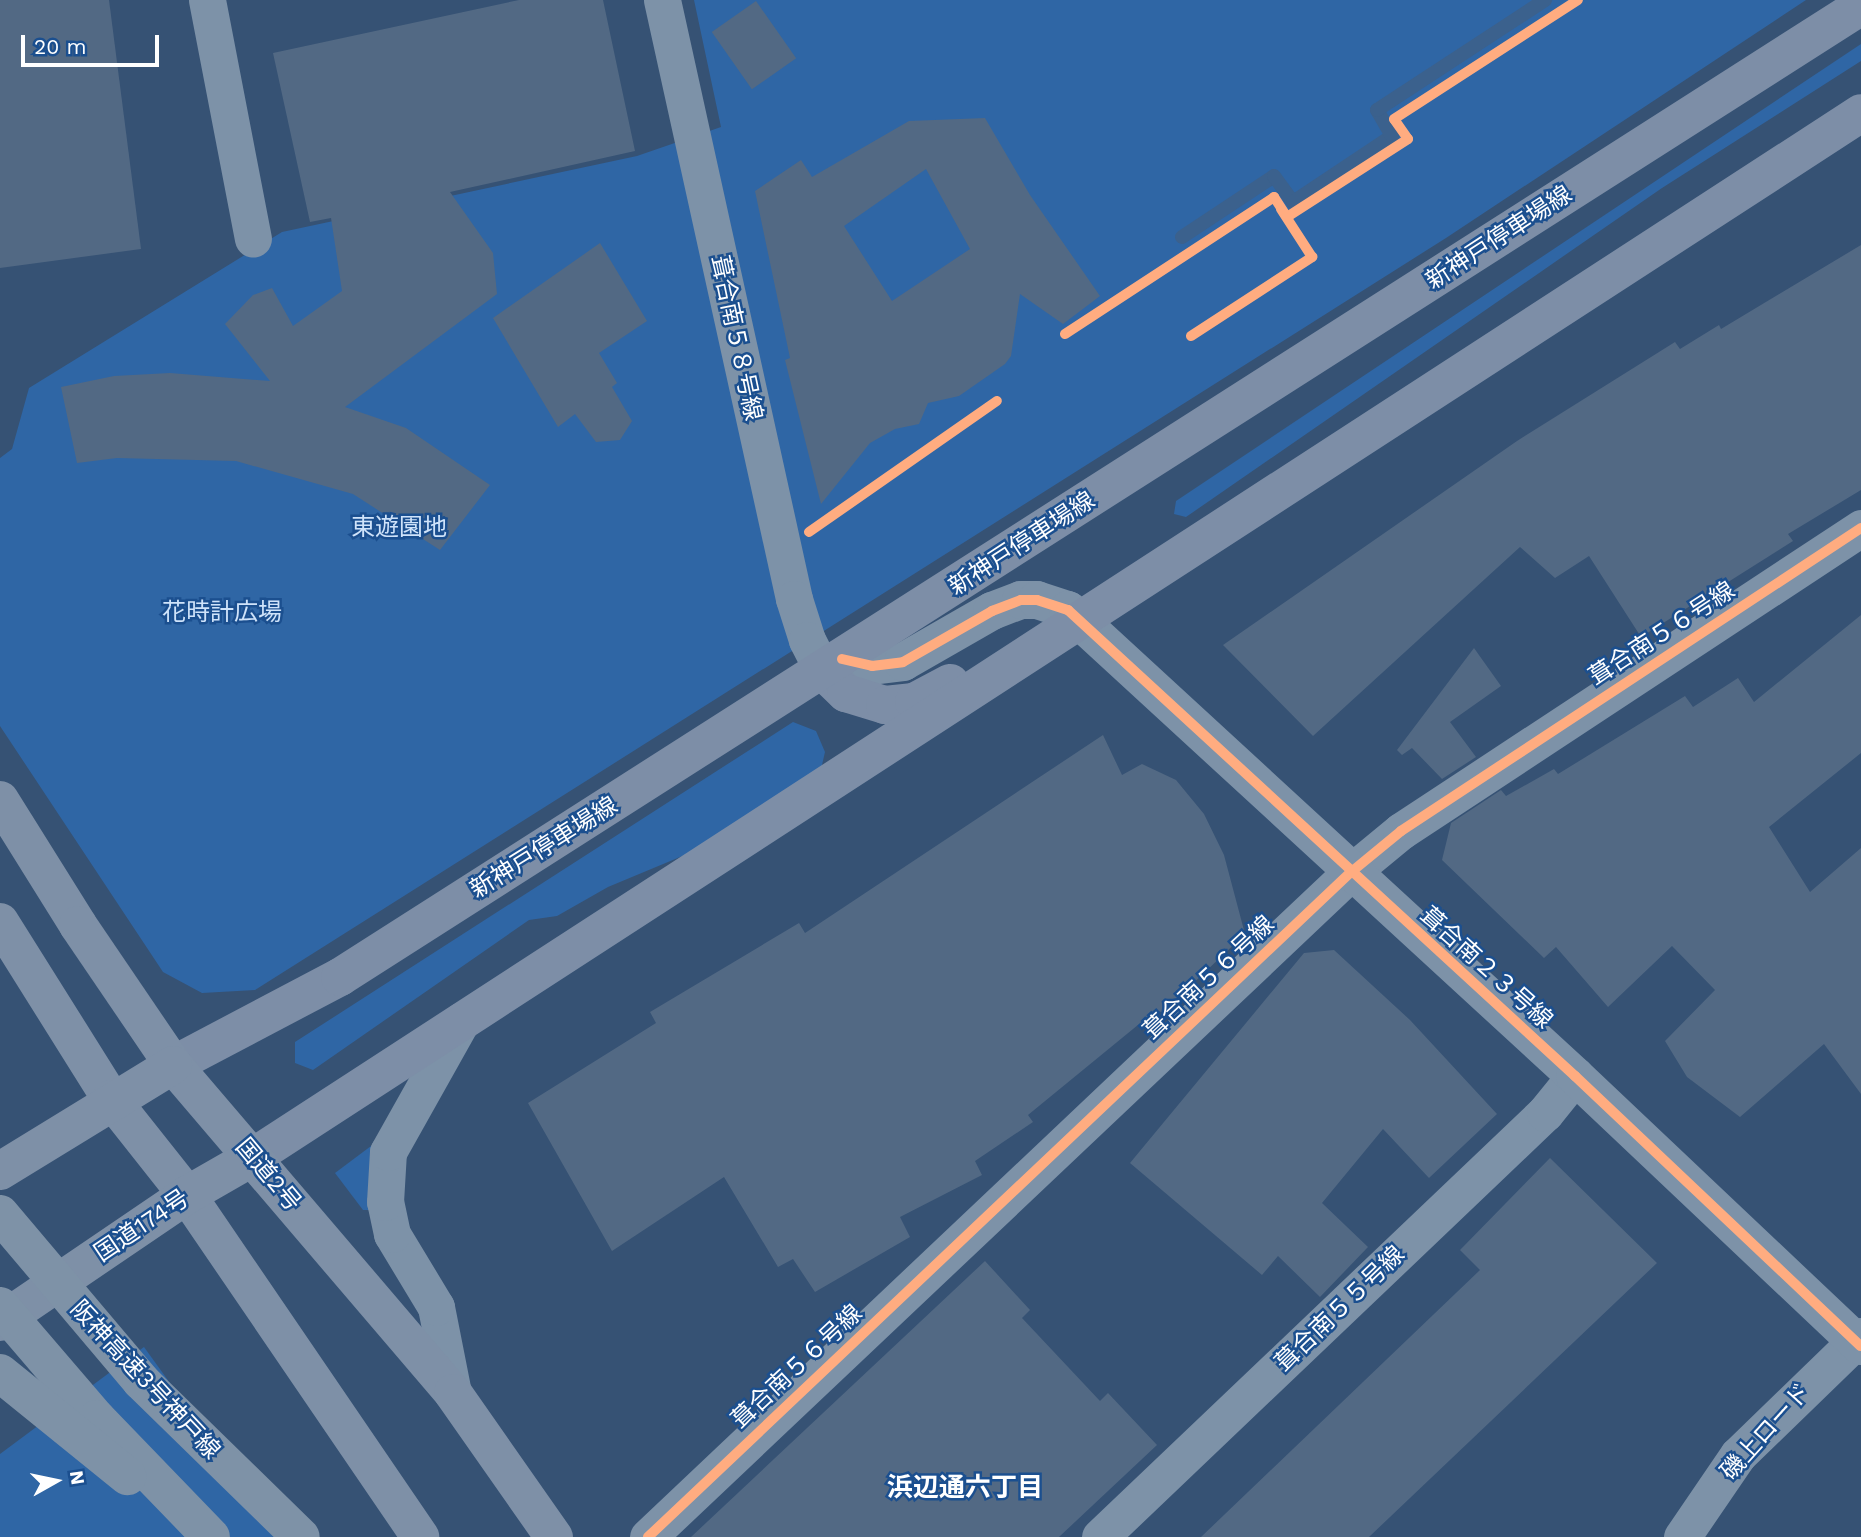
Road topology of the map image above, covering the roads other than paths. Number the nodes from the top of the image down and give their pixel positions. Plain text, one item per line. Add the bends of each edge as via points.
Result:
1 (207, 0) edge
2 (662, 0) edge
3 (1861, 6) edge
4 (1861, 113) edge
5 (253, 239) dead end
6 (1861, 528) edge
7 (1066, 632) junction
8 (832, 665) junction
9 (0, 800) edge
10 (1350, 873) junction
11 (0, 922) edge
12 (462, 1020) junction
13 (173, 1065) junction
14 (1575, 1076) junction
15 (111, 1099) junction
16 (253, 1157) junction
17 (0, 1171) edge
18 (187, 1195) junction
19 (0, 1214) edge
20 (0, 1306) edge
21 (0, 1322) edge
22 (1859, 1341) edge
23 (0, 1373) edge
24 (453, 1393) junction
25 (211, 1537) edge
26 (301, 1537) edge
27 (420, 1537) edge
28 (554, 1537) edge
29 (648, 1537) edge
30 (1100, 1537) edge
31 (1682, 1537) edge

1 - 5 street
2 - 8 street, 葺合南５８号線 via 788,575 807,640
3 - 8 main road, 新神戸停車場線
4 - 7 main road
6 - 10 street, 葺合南５６号線 via 1401,831
7 - 8 main road via 1012,649 931,695 900,705 858,699
7 - 10 street, 葺合南２３号線
7 - 12 main road
8 - 13 main road, 新神戸停車場線 via 341,977
9 - 13 highway, 国道2号
10 - 14 street, 葺合南２３号線
10 - 29 street, 葺合南５６号線
11 - 15 highway
12 - 16 main road
12 - 24 street via 388,1152 385,1202 392,1234 436,1307
13 - 15 highway
13 - 16 highway, 国道2号
14 - 22 street, 葺合南２３号線
14 - 30 street, 葺合南５５号線 via 1545,1113
15 - 17 highway
15 - 18 highway
16 - 18 highway, 国道174号
16 - 24 highway, 国道2号
18 - 21 highway, 国道174号
18 - 27 highway
19 - 26 highway, 阪神高速3号神戸線 via 141,1381
20 - 25 highway via 97,1419
22 - 31 street, 磯上ロード via 1738,1455
23 - 25 highway via 73,1437
24 - 28 highway, 国道2号

